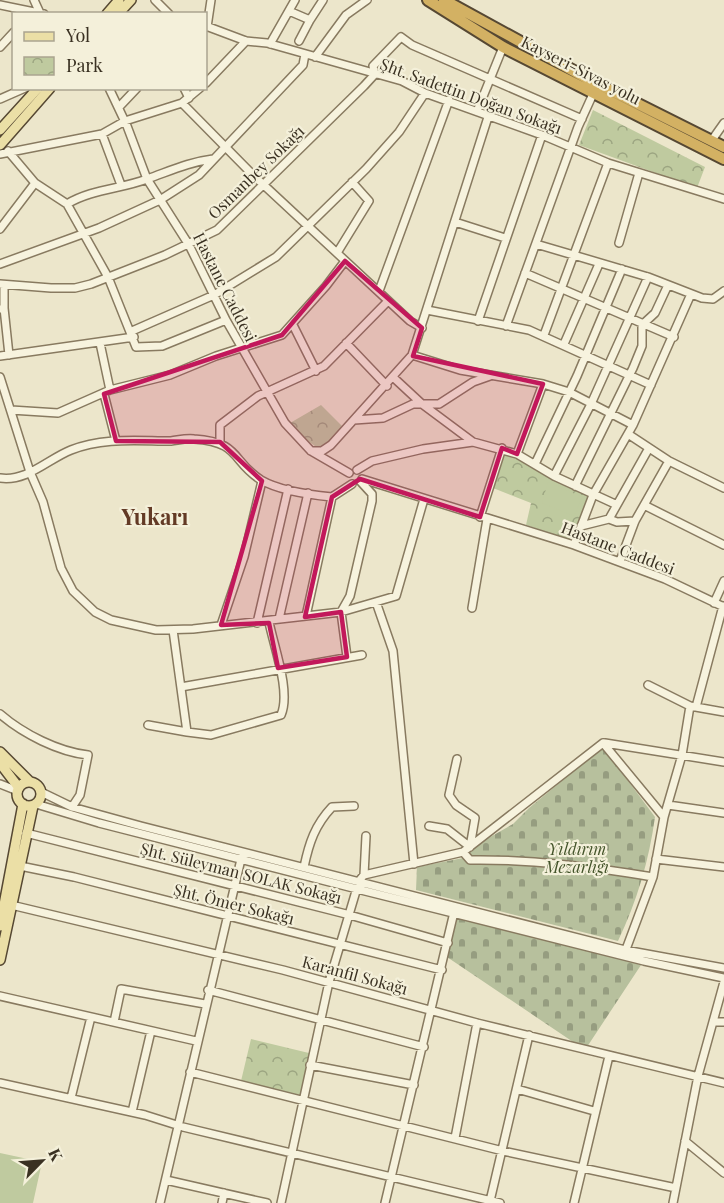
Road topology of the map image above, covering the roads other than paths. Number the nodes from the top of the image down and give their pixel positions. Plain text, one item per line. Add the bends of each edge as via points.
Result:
1 (119, 0) edge
2 (131, 0) edge
3 (155, 0) edge
4 (211, 0) edge
5 (285, 0) edge
6 (323, 0) edge
7 (367, 0) edge
8 (428, 0) edge
9 (444, 0) edge
10 (0, 5) edge
11 (292, 5) edge
12 (28, 12) edge
13 (109, 12) edge
14 (120, 12) edge
15 (168, 12) edge
16 (310, 20) junction
17 (207, 21) edge
18 (207, 26) edge
19 (12, 34) edge
20 (246, 41) junction
21 (299, 41) dead end
22 (270, 44) junction
23 (0, 47) edge
24 (503, 47) junction
25 (305, 54) junction
26 (315, 57) junction
27 (375, 74) junction
28 (489, 79) junction
29 (207, 82) edge
30 (20, 90) edge
31 (36, 90) edge
32 (48, 90) edge
33 (110, 90) edge
34 (135, 90) edge
35 (185, 90) edge
36 (198, 90) edge
37 (425, 93) junction
38 (593, 94) junction
39 (189, 98) junction
40 (0, 99) edge
41 (449, 100) junction
42 (182, 103) junction
43 (119, 107) junction
44 (478, 109) junction
45 (489, 114) junction
46 (582, 118) junction
47 (125, 122) junction
48 (724, 123) edge
49 (0, 130) edge
50 (102, 134) junction
51 (543, 135) junction
52 (712, 140) junction
53 (224, 146) junction
54 (571, 147) junction
55 (724, 147) edge
56 (4, 148) edge
57 (0, 154) edge
58 (213, 159) junction
59 (724, 159) edge
60 (608, 163) junction
61 (639, 172) junction
62 (147, 180) junction
63 (352, 182) junction
64 (35, 183) junction
65 (265, 184) junction
66 (121, 185) junction
67 (724, 199) edge
68 (160, 200) junction
69 (67, 204) junction
70 (455, 222) junction
71 (308, 226) junction
72 (0, 229) edge
73 (84, 234) junction
74 (505, 238) junction
75 (620, 243) dead end
76 (536, 244) junction
77 (189, 245) junction
78 (336, 253) junction
79 (574, 256) junction
80 (345, 261) junction
81 (0, 264) edge
82 (599, 264) junction
83 (622, 269) junction
84 (525, 273) junction
85 (108, 277) junction
86 (648, 277) junction
87 (2, 284) edge
88 (668, 285) junction
89 (562, 288) junction
90 (379, 291) junction
91 (724, 291) edge
92 (691, 294) junction
93 (214, 295) junction
94 (585, 298) junction
95 (388, 301) junction
96 (606, 307) junction
97 (2, 309) edge
98 (427, 310) junction
99 (630, 317) junction
100 (226, 321) junction
101 (478, 321) junction
102 (293, 325) junction
103 (642, 325) junction
104 (506, 326) junction
105 (422, 328) junction
106 (133, 334) junction
107 (544, 335) junction
108 (674, 337) junction
109 (100, 343) junction
110 (346, 343) junction
111 (564, 344) junction
112 (241, 348) junction
113 (586, 354) junction
114 (9, 355) junction
115 (412, 355) junction
116 (0, 356) edge
117 (610, 364) junction
118 (316, 371) junction
119 (630, 374) junction
120 (490, 375) junction
121 (0, 377) edge
122 (394, 378) junction
123 (543, 384) junction
124 (651, 385) junction
125 (387, 386) junction
126 (107, 392) junction
127 (267, 392) junction
128 (569, 392) junction
129 (422, 404) junction
130 (591, 404) junction
131 (11, 410) junction
132 (610, 412) junction
133 (353, 420) junction
134 (633, 425) junction
135 (628, 434) junction
136 (116, 441) junction
137 (220, 442) junction
138 (473, 442) junction
139 (502, 448) junction
140 (649, 448) junction
141 (311, 451) junction
142 (517, 454) junction
143 (669, 461) junction
144 (535, 464) junction
145 (357, 470) junction
146 (30, 472) junction
147 (349, 473) junction
148 (554, 477) junction
149 (0, 478) edge
150 (362, 480) junction
151 (262, 481) junction
152 (352, 484) junction
153 (575, 486) junction
154 (724, 488) edge
155 (288, 489) junction
156 (308, 493) junction
157 (593, 495) junction
158 (333, 497) junction
159 (424, 499) junction
160 (615, 504) junction
161 (644, 505) junction
162 (483, 518) junction
163 (609, 519) junction
164 (635, 521) junction
165 (581, 526) junction
166 (574, 544) junction
167 (724, 546) edge
168 (620, 561) junction
169 (724, 581) edge
170 (376, 602) junction
171 (714, 603) junction
172 (724, 607) edge
173 (472, 609) dead end
174 (341, 612) junction
175 (306, 616) junction
176 (279, 619) junction
177 (269, 622) junction
178 (257, 623) junction
179 (221, 625) junction
180 (173, 630) junction
181 (362, 655) dead end
182 (347, 657) junction
183 (278, 668) junction
184 (648, 685) dead end
185 (181, 687) junction
186 (693, 707) junction
187 (724, 712) edge
188 (0, 714) edge
189 (148, 725) dead end
190 (187, 732) junction
191 (603, 743) junction
192 (0, 752) edge
193 (682, 755) junction
194 (457, 759) dead end
195 (724, 762) edge
196 (0, 763) edge
197 (30, 782) junction
198 (0, 784) edge
199 (18, 789) junction
200 (41, 792) junction
201 (31, 805) junction
202 (668, 805) junction
203 (354, 806) dead end
204 (72, 807) junction
205 (724, 813) edge
206 (664, 817) junction
207 (429, 826) dead end
208 (26, 833) junction
209 (366, 836) dead end
210 (470, 847) junction
211 (463, 852) junction
212 (242, 855) junction
213 (656, 859) junction
214 (414, 864) junction
215 (20, 866) junction
216 (304, 867) junction
217 (724, 867) edge
218 (653, 877) junction
219 (360, 882) junction
220 (235, 885) junction
221 (8, 904) junction
222 (455, 909) junction
223 (350, 915) junction
224 (226, 917) junction
225 (0, 926) edge
226 (448, 943) junction
227 (341, 944) junction
228 (624, 953) junction
229 (218, 954) junction
230 (0, 960) edge
231 (724, 968) edge
232 (442, 970) junction
233 (724, 980) edge
234 (329, 982) junction
235 (208, 990) junction
236 (0, 996) edge
237 (205, 1004) junction
238 (431, 1010) junction
239 (91, 1017) junction
240 (320, 1020) junction
241 (114, 1022) junction
242 (713, 1022) junction
243 (724, 1022) edge
244 (477, 1023) junction
245 (151, 1030) junction
246 (530, 1035) junction
247 (196, 1041) junction
248 (424, 1047) junction
249 (609, 1056) junction
250 (310, 1065) junction
251 (190, 1072) junction
252 (698, 1076) junction
253 (0, 1083) edge
254 (724, 1083) edge
255 (414, 1085) junction
256 (517, 1089) junction
257 (71, 1098) junction
258 (302, 1100) junction
259 (594, 1111) junction
260 (132, 1112) junction
261 (179, 1125) junction
262 (405, 1126) junction
263 (455, 1138) junction
264 (685, 1141) junction
265 (503, 1151) junction
266 (291, 1152) junction
267 (582, 1170) junction
268 (724, 1173) edge
269 (391, 1176) junction
270 (166, 1180) junction
271 (676, 1188) junction
272 (224, 1193) junction
273 (490, 1200) junction
274 (160, 1203) edge
275 (222, 1203) edge
276 (267, 1203) edge
277 (281, 1203) edge
278 (385, 1203) edge
279 (500, 1203) edge
280 (574, 1203) edge
281 (673, 1203) edge

1 - 13 main road
2 - 14 main road
3 - 15 street
4 - 17 street
5 - 11 street
6 - 16 street
7 - 26 street via 346,15
8 - 24 highway, Kayseri-Sivas yolu
9 - 52 highway, Kayseri-Sivas yolu
10 - 12 street
11 - 16 street
11 - 22 street
16 - 21 street
18 - 20 street, Şht. Sadettin Doğan Sokağı
19 - 23 street
20 - 22 street, Şht. Sadettin Doğan Sokağı
20 - 29 street
22 - 25 street, Şht. Sadettin Doğan Sokağı
24 - 28 street
24 - 38 highway, Kayseri-Sivas yolu
25 - 26 street, Şht. Sadettin Doğan Sokağı
25 - 53 street via 303,64
26 - 27 street, Şht. Sadettin Doğan Sokağı
27 - 28 street, Osmanbey Sokağı via 374,66 401,37
27 - 37 street, Şht. Sadettin Doğan Sokağı via 402,81
27 - 65 street, Osmanbey Sokağı
28 - 44 street
28 - 46 street
30 - 40 street
31 - 49 main road
32 - 56 main road
33 - 43 street, Hastane Caddesi
34 - 43 street
35 - 39 street
36 - 39 street
37 - 41 street, Şht. Sadettin Doğan Sokağı
37 - 63 street via 399,132
38 - 46 street
38 - 59 highway, Kayseri-Sivas yolu
39 - 42 street
41 - 44 street, Şht. Sadettin Doğan Sokağı
41 - 90 street
42 - 47 street
42 - 53 street
43 - 47 street, Hastane Caddesi
44 - 45 street, Şht. Sadettin Doğan Sokağı
45 - 51 street, Şht. Sadettin Doğan Sokağı
45 - 70 street
46 - 54 street
47 - 50 street
47 - 62 street, Hastane Caddesi
48 - 52 street
50 - 56 street
50 - 66 street
51 - 54 street, Şht. Sadettin Doğan Sokağı
51 - 74 street
52 - 55 highway, Kayseri-Sivas yolu
53 - 58 street
53 - 65 street
54 - 60 street, Şht. Sadettin Doğan Sokağı
54 - 76 street
56 - 57 street
56 - 64 street
58 - 62 street via 193,161
58 - 68 street via 199,175
60 - 61 street, Şht. Sadettin Doğan Sokağı
60 - 79 street
61 - 67 street, Şht. Sadettin Doğan Sokağı
61 - 75 street
62 - 66 street
62 - 68 street, Hastane Caddesi
63 - 71 street
63 - 78 street via 369,201
64 - 69 street
64 - 72 street
65 - 71 street
65 - 77 street, Osmanbey Sokağı via 217,230
66 - 69 street
68 - 73 street
68 - 77 street, Hastane Caddesi
69 - 73 street
70 - 74 street
70 - 98 street
71 - 78 street
71 - 93 street via 276,256
73 - 81 street
73 - 85 street
74 - 101 street
76 - 79 street
76 - 84 street
77 - 85 street, Osmanbey Sokağı
77 - 93 street, Hastane Caddesi
78 - 80 street
79 - 82 street
79 - 89 street
80 - 90 street
80 - 102 street
82 - 83 street
82 - 94 street
83 - 86 street
83 - 96 street
84 - 89 street
84 - 104 street
85 - 87 street, Osmanbey Sokağı via 75,288
85 - 106 street
86 - 88 street
86 - 99 street
87 - 97 street
88 - 92 street
88 - 103 street via 655,313
89 - 94 street
89 - 107 street
90 - 95 street
91 - 92 street via 712,299
92 - 108 street
93 - 100 street, Hastane Caddesi
93 - 106 street
94 - 96 street
94 - 111 street
95 - 105 street
95 - 110 street
96 - 99 street
96 - 113 street
97 - 114 street
98 - 101 street
98 - 105 street
99 - 103 street
99 - 117 street
100 - 106 street via 162,346 136,347
100 - 112 street, Hastane Caddesi
101 - 104 street
102 - 112 street via 282,335
102 - 118 street
103 - 108 street
103 - 119 street via 642,346
104 - 107 street
105 - 115 street
106 - 109 street
107 - 111 street
108 - 124 street
109 - 114 street
109 - 126 street
110 - 118 street
110 - 125 street
111 - 113 street
112 - 126 street via 170,375
112 - 127 street, Hastane Caddesi
113 - 117 street
113 - 128 street
114 - 116 street
115 - 120 street
115 - 122 street
117 - 119 street
117 - 130 street
118 - 127 street
119 - 124 street
119 - 132 street
120 - 123 street
120 - 129 street via 439,404
121 - 131 street
122 - 125 street
122 - 129 street
123 - 128 street
123 - 142 street
124 - 134 street
125 - 133 street
126 - 131 street via 58,413
126 - 136 street
127 - 137 street via 220,425
127 - 141 street, Hastane Caddesi via 285,423
128 - 130 street
128 - 144 street
129 - 133 street via 412,404 383,418
129 - 138 street
130 - 132 street
130 - 148 street
131 - 146 street
132 - 134 street
132 - 153 street
133 - 141 street via 331,445 322,451
134 - 135 street
135 - 140 street
135 - 157 street
136 - 137 street via 192,438
136 - 146 street via 71,450
137 - 151 street
138 - 139 street
138 - 145 street via 372,461
139 - 142 street
139 - 162 street
140 - 143 street
140 - 160 street
141 - 147 street, Hastane Caddesi
142 - 144 street
143 - 154 street
143 - 161 street
144 - 148 street
145 - 147 street
145 - 150 street
146 - 149 street
146 - 180 street via 43,502 61,568 78,597 94,612 111,620
147 - 152 street
148 - 153 street
150 - 152 street
150 - 159 street, Hastane Caddesi
150 - 174 street via 372,494 372,501 350,596
151 - 155 street
151 - 179 street via 244,557
152 - 158 street
153 - 157 street
155 - 156 street
155 - 178 street
156 - 158 street
156 - 176 street
157 - 160 street
157 - 165 street
158 - 175 street
159 - 162 street, Hastane Caddesi
159 - 170 street via 396,596
160 - 163 street
161 - 164 street
161 - 167 street
162 - 166 street, Hastane Caddesi
162 - 173 street
163 - 164 street
163 - 165 street
164 - 168 street
165 - 166 street
166 - 168 street, Hastane Caddesi
168 - 171 street, Hastane Caddesi
169 - 171 street
170 - 174 street
170 - 214 street via 393,651
171 - 172 street, Hastane Caddesi
172 - 186 street
174 - 175 street
174 - 182 street
175 - 176 street
176 - 177 street
177 - 178 street
177 - 183 street
178 - 179 street
179 - 180 street
180 - 185 street
181 - 182 street
182 - 183 street
183 - 185 street
183 - 190 street via 286,704 281,715 211,735
184 - 186 street
185 - 190 street
186 - 187 street
186 - 193 street
188 - 204 street via 53,745 88,755 80,795
189 - 190 street
191 - 193 street
191 - 206 street
191 - 210 street
192 - 197 main road
193 - 195 street
193 - 202 street
194 - 210 street via 449,795 475,818
196 - 199 main road
197 - 199 main road
197 - 200 main road via 39,786
198 - 199 street
199 - 201 main road via 19,800
200 - 201 main road
200 - 204 street
201 - 208 main road
201 - 212 street
201 - 221 main road
202 - 205 street
202 - 206 street
203 - 216 street via 332,807 323,816 310,837
204 - 212 street
206 - 213 street
207 - 210 street via 447,829
208 - 215 main road
208 - 220 street, Şht. Süleyman SOLAK Sokağı
209 - 219 street
210 - 211 street
211 - 214 street
211 - 218 street via 470,860 515,859
212 - 216 street
212 - 219 street
212 - 220 street
213 - 217 street
213 - 218 street
214 - 219 street
215 - 221 main road
215 - 224 street, Şht. Ömer Sokağı
216 - 219 street
218 - 228 street
219 - 222 street
219 - 223 street
220 - 223 street, Şht. Süleyman SOLAK Sokağı
220 - 224 street
221 - 225 main road
221 - 229 street, Karanfil Sokağı
221 - 230 main road
222 - 226 street
222 - 228 street
223 - 226 street, Şht. Süleyman SOLAK Sokağı
223 - 227 street
224 - 227 street, Şht. Ömer Sokağı
224 - 229 street
226 - 232 street
227 - 232 street, Şht. Ömer Sokağı
227 - 234 street
228 - 231 street
228 - 233 street
229 - 234 street, Karanfil Sokağı
229 - 235 street
232 - 238 street
233 - 242 street
234 - 238 street, Karanfil Sokağı
234 - 240 street
235 - 237 street
235 - 240 street
236 - 239 street
237 - 241 street via 121,989
237 - 247 street
238 - 244 street, Karanfil Sokağı
238 - 248 street
239 - 241 street
239 - 257 street
240 - 248 street
240 - 250 street
241 - 245 street
242 - 243 street
242 - 252 street
244 - 246 street, Karanfil Sokağı
244 - 263 street
245 - 247 street
245 - 260 street
246 - 249 street, Karanfil Sokağı
246 - 256 street
247 - 251 street
248 - 255 street
249 - 252 street, Karanfil Sokağı
249 - 259 street
250 - 255 street
250 - 258 street
251 - 258 street
251 - 261 street
252 - 254 street, Karanfil Sokağı
252 - 264 street
253 - 257 street
255 - 262 street
256 - 259 street
256 - 265 street
257 - 260 street
258 - 262 street
258 - 266 street
259 - 267 street
260 - 261 street
261 - 266 street
261 - 270 street
262 - 263 street
262 - 269 street
263 - 265 street
264 - 268 street
264 - 271 street
265 - 267 street
265 - 273 street
266 - 269 street
266 - 277 street
267 - 271 street
267 - 280 street
269 - 273 street
269 - 278 street
270 - 272 street
270 - 274 street
271 - 281 street
272 - 275 street
272 - 276 street
273 - 279 street

